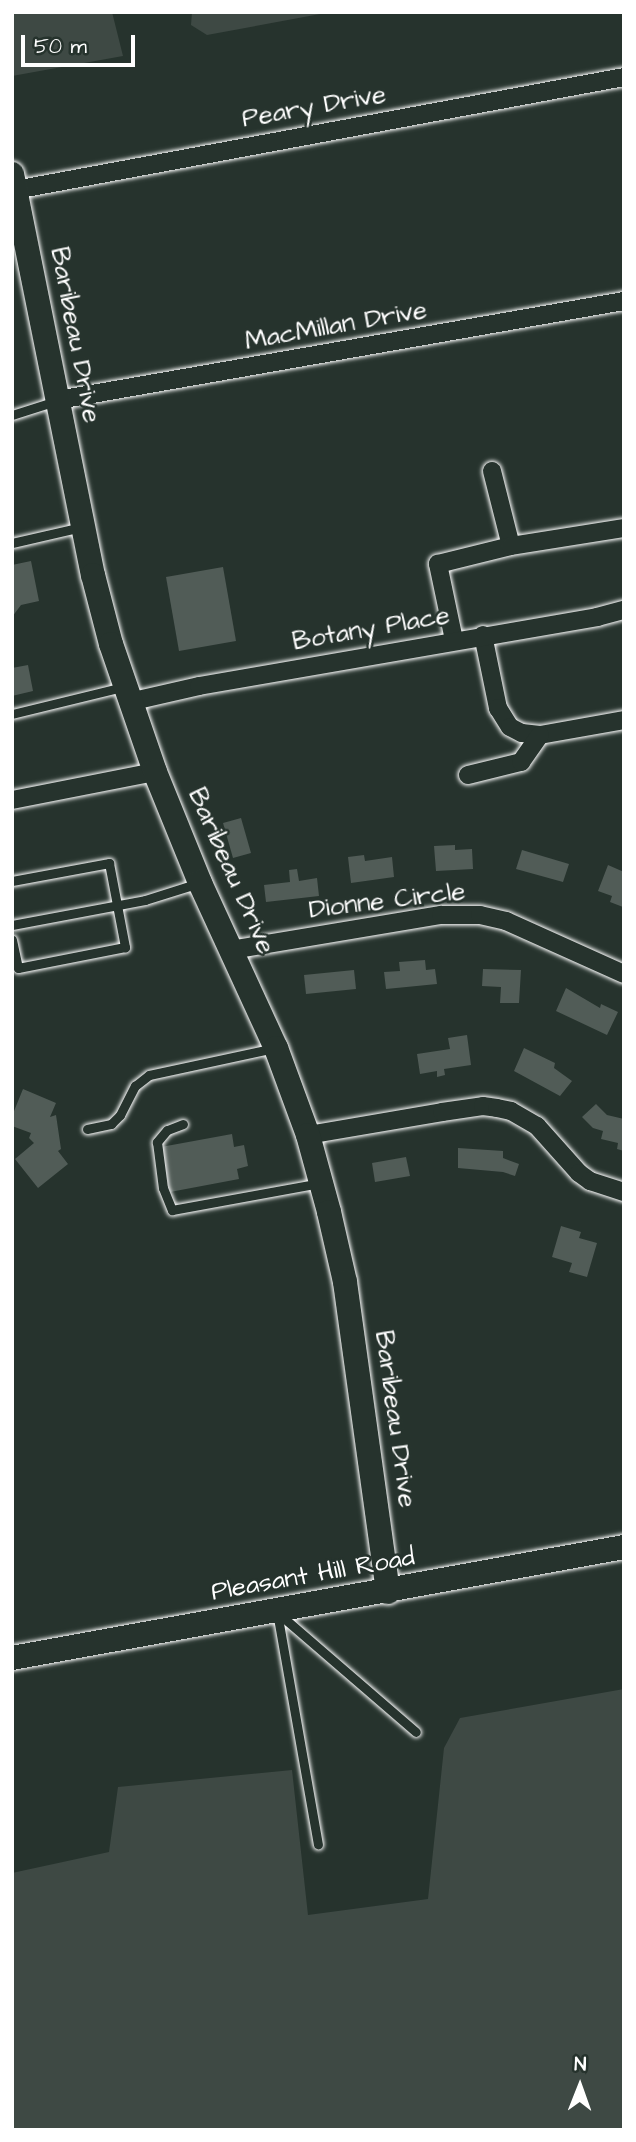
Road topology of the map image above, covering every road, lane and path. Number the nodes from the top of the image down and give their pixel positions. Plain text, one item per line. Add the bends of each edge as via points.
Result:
1 (624, 78) edge
2 (14, 182) edge
3 (624, 302) edge
4 (58, 400) junction
5 (12, 415) edge
6 (492, 471) dead end
7 (83, 527) junction
8 (624, 528) edge
9 (12, 543) edge
10 (511, 546) junction
11 (624, 610) edge
12 (483, 635) junction
13 (454, 640) junction
14 (127, 694) junction
15 (12, 714) edge
16 (624, 720) edge
17 (540, 736) junction
18 (155, 772) junction
19 (468, 775) dead end
20 (12, 800) edge
21 (12, 881) edge
22 (200, 883) junction
23 (117, 905) junction
24 (12, 925) edge
25 (12, 940) edge
26 (231, 950) junction
27 (624, 974) edge
28 (276, 1048) junction
29 (183, 1124) dead end
30 (88, 1129) dead end
31 (308, 1135) junction
32 (321, 1183) junction
33 (624, 1192) edge
34 (624, 1547) edge
35 (388, 1592) junction
36 (276, 1612) junction
37 (12, 1658) edge
38 (416, 1732) dead end
39 (318, 1844) dead end

1 - 2 street, Peary Drive
2 - 4 street, Baribeau Drive
3 - 4 street, MacMillan Drive
4 - 5 lane
4 - 7 street, Baribeau Drive
6 - 10 street
7 - 9 lane
7 - 14 street, Baribeau Drive
8 - 10 street
10 - 13 street via 438,564
11 - 12 street, Botany Place
12 - 13 street, Botany Place
12 - 17 street via 498,708 510,727
13 - 14 street, Botany Place via 200,686
14 - 15 lane
14 - 18 street, Baribeau Drive
16 - 17 street
17 - 19 street via 522,762
18 - 20 street
18 - 22 street, Baribeau Drive
21 - 23 lane via 109,863
22 - 23 lane
22 - 26 street, Baribeau Drive
23 - 24 lane
23 - 25 lane via 125,947 18,968
26 - 27 street, Dionne Circle via 441,915 480,915 506,921
26 - 28 street, Baribeau Drive
28 - 30 lane via 149,1075 135,1086 111,1124
28 - 31 street, Baribeau Drive
29 - 32 lane via 167,1130 157,1142 163,1188 172,1210
31 - 32 street, Baribeau Drive
31 - 33 street via 483,1106 497,1108 537,1126 590,1181
32 - 35 street, Baribeau Drive via 345,1282
34 - 35 street, Pleasant Hill Road
35 - 36 street, Pleasant Hill Road
36 - 37 street, Pleasant Hill Road
36 - 38 lane
36 - 39 lane

